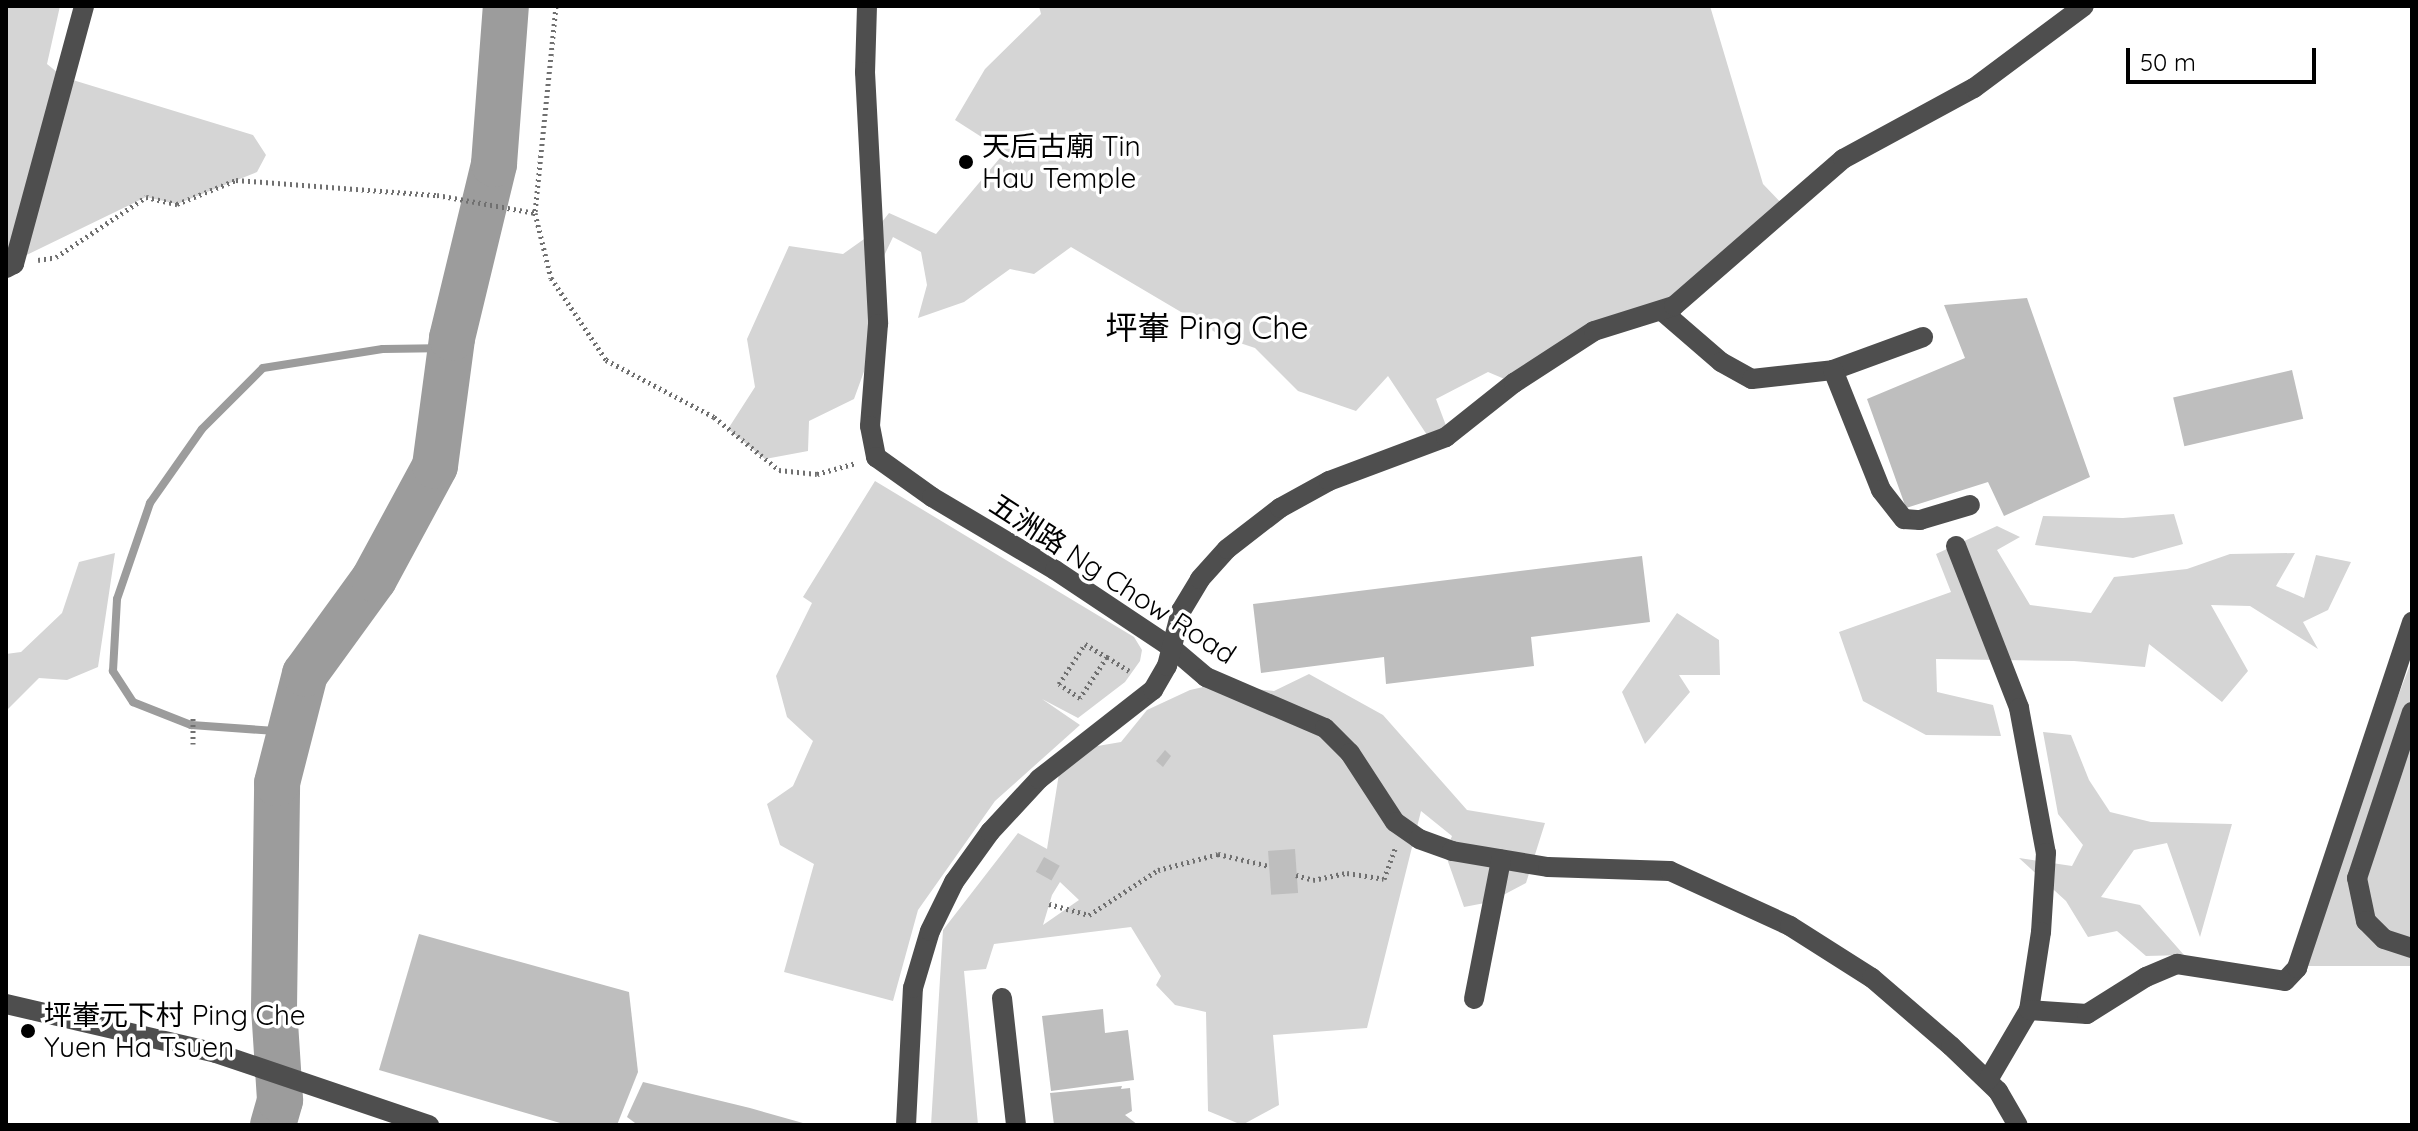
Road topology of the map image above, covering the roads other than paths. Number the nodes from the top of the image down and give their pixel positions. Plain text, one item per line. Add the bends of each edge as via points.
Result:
1 (84, 6) edge
2 (867, 6) edge
3 (2084, 6) edge
4 (10, 266) edge
5 (1662, 311) junction
6 (1923, 337) dead end
7 (1833, 370) junction
8 (1970, 505) dead end
9 (1956, 546) dead end
10 (2412, 622) edge
11 (1172, 648) junction
12 (2412, 712) edge
13 (1501, 860) junction
14 (2412, 948) edge
15 (1002, 998) dead end
16 (1474, 999) dead end
17 (6, 1004) edge
18 (2029, 1010) junction
19 (1988, 1080) junction
20 (429, 1125) edge
21 (906, 1125) edge
22 (1016, 1125) edge
23 (2018, 1125) edge

1 - 4 street
2 - 11 street, 五洲路 Ng Chow Road via 865,72 878,324 870,426 876,457
3 - 5 street via 1974,88 1843,159 1695,291
5 - 7 street via 1721,362 1752,379
5 - 11 street via 1594,331 1514,383 1446,437 1329,481 1280,508 1212,564 1181,611
6 - 7 street
7 - 8 street via 1881,490 1904,519 1920,520
9 - 18 street via 2019,708 2046,853
10 - 18 street via 2297,968 2285,981 2177,964 2087,1014
11 - 13 street, 五洲路 Ng Chow Road via 1212,681 1325,728 1350,753 1402,829 1439,847
11 - 21 street via 1153,690 1039,779 990,832 954,882 930,931 913,988
12 - 14 street via 2357,878 2366,921 2384,939
13 - 16 street
13 - 19 street, 五洲路 Ng Chow Road via 1670,871 1694,880 1790,926 1852,964
15 - 22 street
17 - 20 street via 216,1053
18 - 19 street
19 - 23 street, 五洲路 Ng Chow Road

